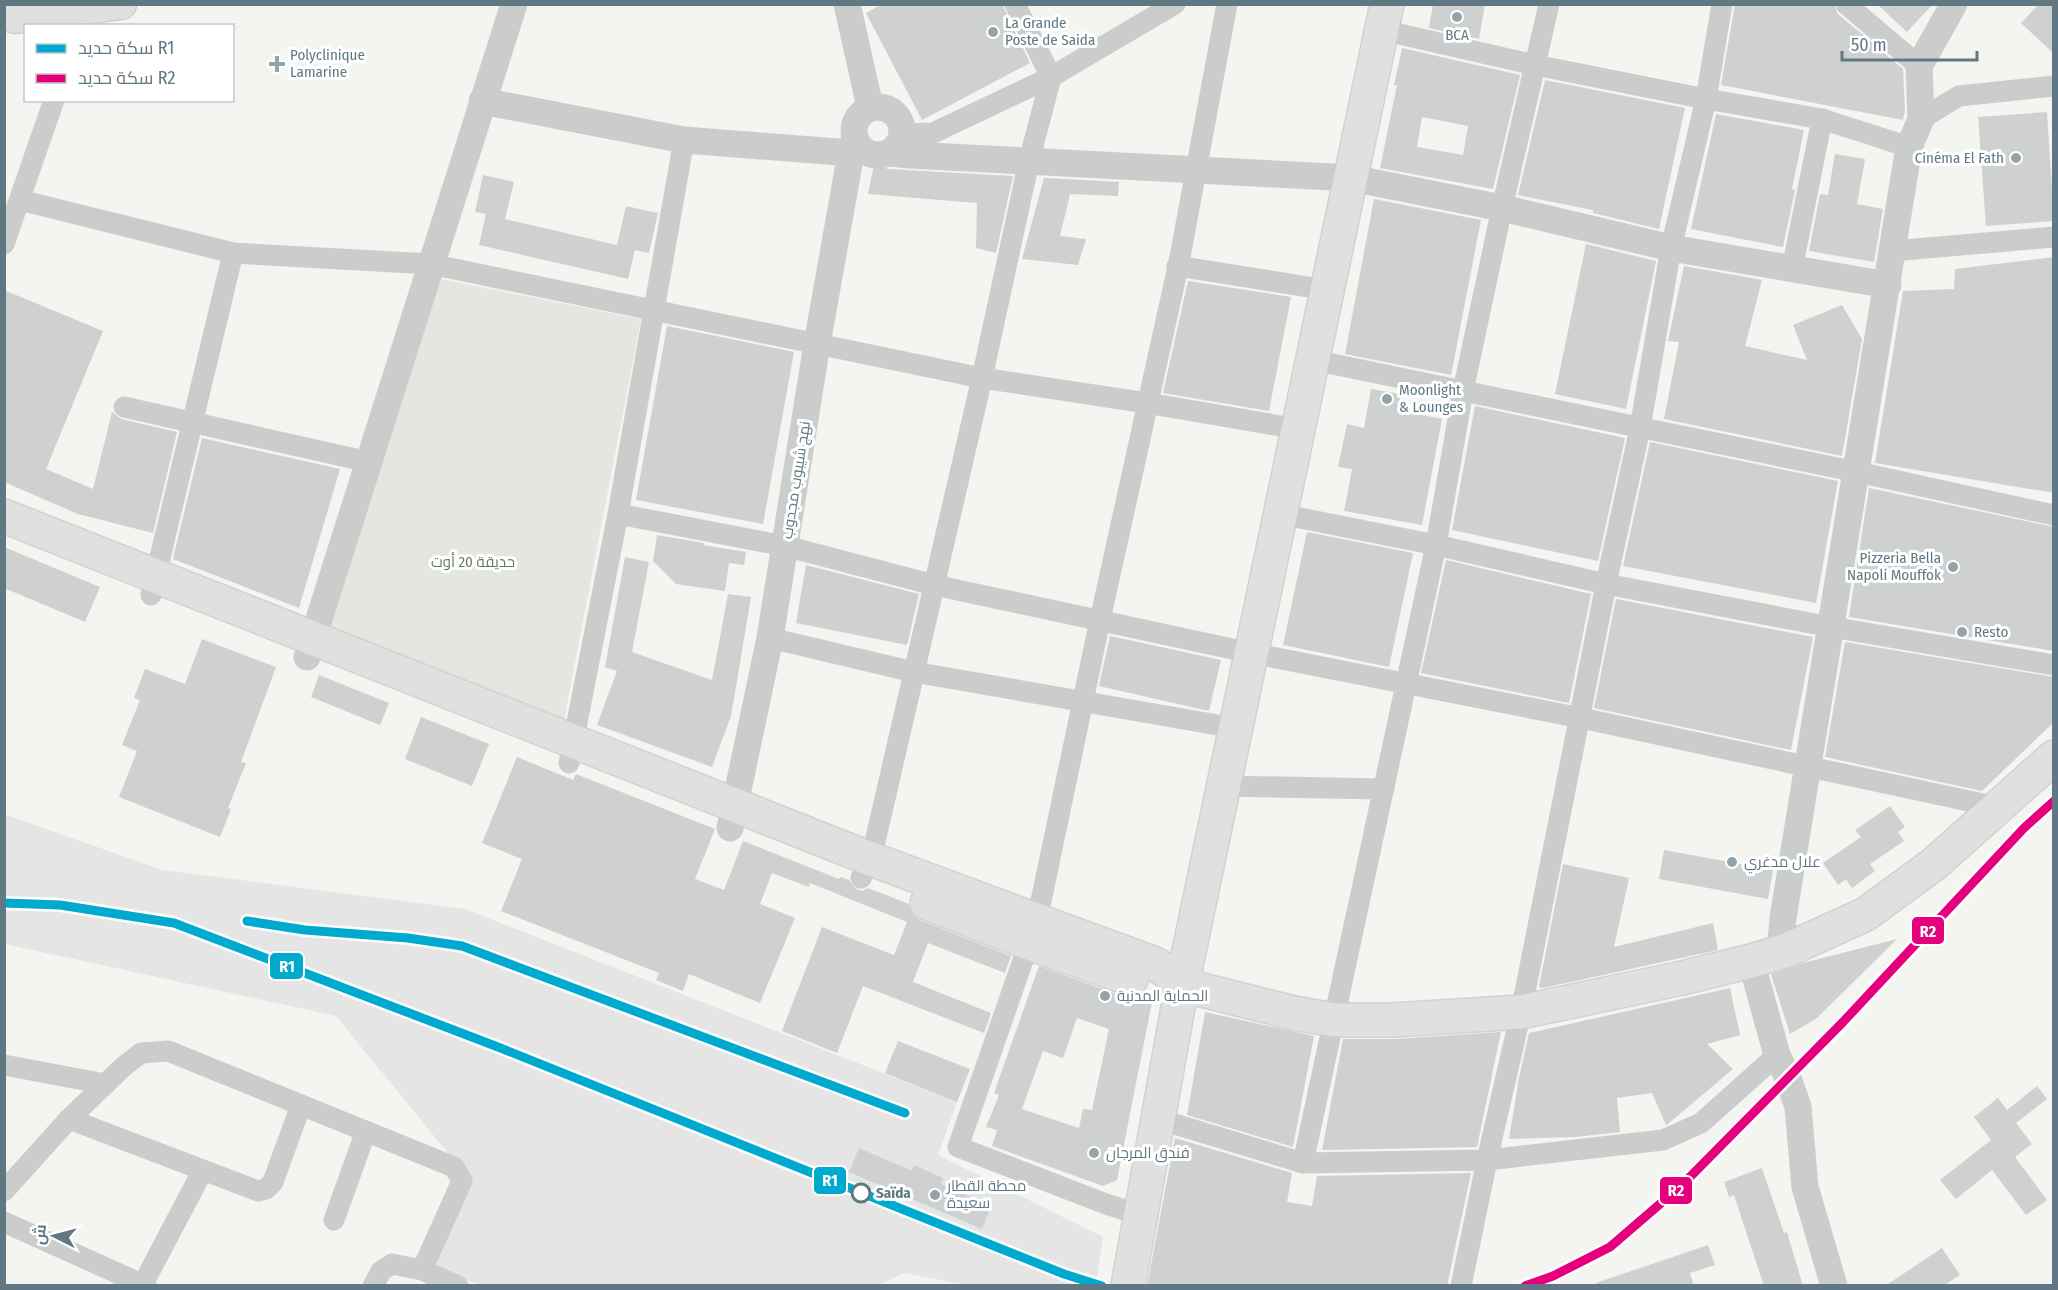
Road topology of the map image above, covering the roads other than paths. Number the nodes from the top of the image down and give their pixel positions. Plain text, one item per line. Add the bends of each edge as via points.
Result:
1 (121, 4) edge
2 (514, 4) edge
3 (847, 4) edge
4 (1015, 4) edge
5 (1175, 4) edge
6 (1227, 4) edge
7 (1549, 4) edge
8 (1722, 4) edge
9 (1846, 4) edge
10 (1954, 4) edge
11 (13, 15) edge
12 (1384, 17) edge
13 (81, 18) edge
14 (1535, 65) junction
15 (1919, 66) junction
16 (2054, 72) edge
17 (1051, 77) junction
18 (2045, 88) edge
19 (1706, 99) junction
20 (482, 101) junction
21 (53, 102) edge
22 (870, 108) junction
23 (1822, 118) junction
24 (1921, 119) junction
25 (684, 140) junction
26 (935, 145) junction
27 (872, 146) junction
28 (1909, 147) junction
29 (1029, 161) junction
30 (1196, 171) junction
31 (1351, 178) junction
32 (20, 200) junction
33 (1502, 208) junction
34 (2054, 237) edge
35 (4, 244) edge
36 (1671, 248) junction
37 (1892, 251) junction
38 (233, 253) junction
39 (430, 264) junction
40 (1177, 266) junction
41 (1792, 268) junction
42 (1888, 285) junction
43 (1328, 290) junction
44 (655, 311) junction
45 (817, 344) junction
46 (1312, 360) junction
47 (982, 378) junction
48 (1463, 391) junction
49 (1147, 403) junction
50 (124, 407) dead end
51 (193, 422) junction
52 (1640, 428) junction
53 (1298, 429) junction
54 (369, 462) junction
55 (1857, 472) junction
56 (618, 514) junction
57 (1280, 514) junction
58 (2054, 514) edge
59 (4, 516) edge
60 (4, 536) edge
61 (1436, 545) junction
62 (785, 546) junction
63 (1606, 584) junction
64 (154, 585) junction
65 (934, 585) junction
66 (1100, 620) junction
67 (1831, 627) junction
68 (770, 638) junction
69 (311, 648) junction
70 (1251, 653) junction
71 (2054, 665) edge
72 (914, 672) junction
73 (1406, 684) junction
74 (1082, 702) junction
75 (1581, 718) junction
76 (1235, 728) junction
77 (571, 752) junction
78 (2054, 757) edge
79 (1808, 768) junction
80 (1223, 786) junction
81 (1384, 789) junction
82 (1997, 807) junction
83 (733, 817) junction
84 (866, 868) junction
85 (1033, 932) junction
86 (1765, 957) junction
87 (1182, 985) junction
88 (1521, 1012) junction
89 (1334, 1020) junction
90 (1777, 1056) junction
91 (4, 1065) edge
92 (105, 1084) junction
93 (301, 1105) junction
94 (69, 1119) junction
95 (1158, 1119) junction
96 (366, 1131) junction
97 (1487, 1161) junction
98 (1303, 1163) junction
99 (203, 1170) junction
100 (4, 1191) edge
101 (1140, 1215) junction
102 (334, 1220) dead end
103 (4, 1222) edge
104 (422, 1270) junction
105 (145, 1285) edge
106 (373, 1286) edge
107 (458, 1286) edge
108 (1128, 1286) edge
109 (1461, 1286) edge
110 (1834, 1286) edge

1 - 13 main road
2 - 20 street
3 - 22 street
4 - 17 street
5 - 17 street
6 - 30 street
7 - 14 street
8 - 19 street
9 - 15 street
10 - 15 street
11 - 13 main road
12 - 14 street
12 - 31 main road
14 - 19 street
14 - 33 street
15 - 24 street
16 - 18 street
17 - 26 street
17 - 29 street
18 - 24 street via 1959,96
19 - 23 street
19 - 36 street
20 - 25 street
20 - 39 street
21 - 32 street
22 - 27 street via 860,114 853,128
22 - 27 street via 882,107 896,115 902,127
23 - 28 street
23 - 41 street
24 - 28 street
25 - 27 street
25 - 44 street
26 - 27 street
26 - 29 street
27 - 45 street, نهج شيبوب مجدوب
28 - 37 street
29 - 30 street
29 - 47 street
30 - 31 street
30 - 40 street
31 - 33 street
31 - 43 main road
32 - 35 street
32 - 38 street
33 - 36 street
33 - 48 street
34 - 37 street
36 - 41 street
36 - 52 street
37 - 42 street
38 - 39 street
38 - 51 street
39 - 44 street
39 - 54 street
40 - 43 street
40 - 49 street
41 - 42 street
42 - 55 street
43 - 46 main road
44 - 45 street
44 - 56 street
45 - 47 street
45 - 62 street, نهج شيبوب مجدوب
46 - 48 street
46 - 53 main road
47 - 49 street
47 - 65 street
48 - 52 street
48 - 61 street
49 - 53 street
49 - 66 street
50 - 51 street
51 - 54 street
51 - 64 street
52 - 55 street
52 - 63 street
53 - 57 main road
54 - 69 street
55 - 58 street
55 - 67 street
56 - 62 street
56 - 77 street
57 - 61 street
57 - 70 main road
59 - 64 main road
60 - 64 main road
61 - 63 street
61 - 73 street
62 - 65 street
62 - 68 street, نهج شيبوب مجدوب
63 - 67 street
63 - 75 street
64 - 69 main road
65 - 66 street
65 - 72 street
66 - 70 street
66 - 74 street
67 - 71 street
67 - 79 street
68 - 72 street
68 - 83 street, نهج شيبوب مجدوب
69 - 77 main road
70 - 73 street
70 - 76 main road
72 - 74 street
72 - 84 street
73 - 75 street
73 - 81 street
74 - 76 street
74 - 85 street
75 - 79 street
75 - 88 street
76 - 80 main road
77 - 83 main road
78 - 82 main road
79 - 82 street
79 - 86 street via 1783,918
80 - 81 street
80 - 87 main road
81 - 89 street
82 - 86 main road via 1934,864 1866,914
83 - 84 main road
84 - 85 main road
85 - 87 main road via 1155,964
85 - 101 street via 958,1147
86 - 88 main road
86 - 90 street
87 - 89 main road
87 - 95 main road
88 - 89 main road
88 - 97 street
89 - 98 street
90 - 97 street via 1701,1123 1663,1140
90 - 110 street via 1798,1107 1805,1186
91 - 92 street
92 - 93 street via 141,1053 168,1052
92 - 94 street
93 - 96 street
93 - 99 street via 273,1182 266,1189 258,1191
94 - 99 street
94 - 100 street
95 - 98 street
95 - 101 main road
96 - 102 street
96 - 104 street via 454,1167 462,1181
97 - 98 street
97 - 109 street
99 - 105 street
101 - 108 main road
103 - 105 street
104 - 106 street via 392,1264 381,1271
104 - 107 street

